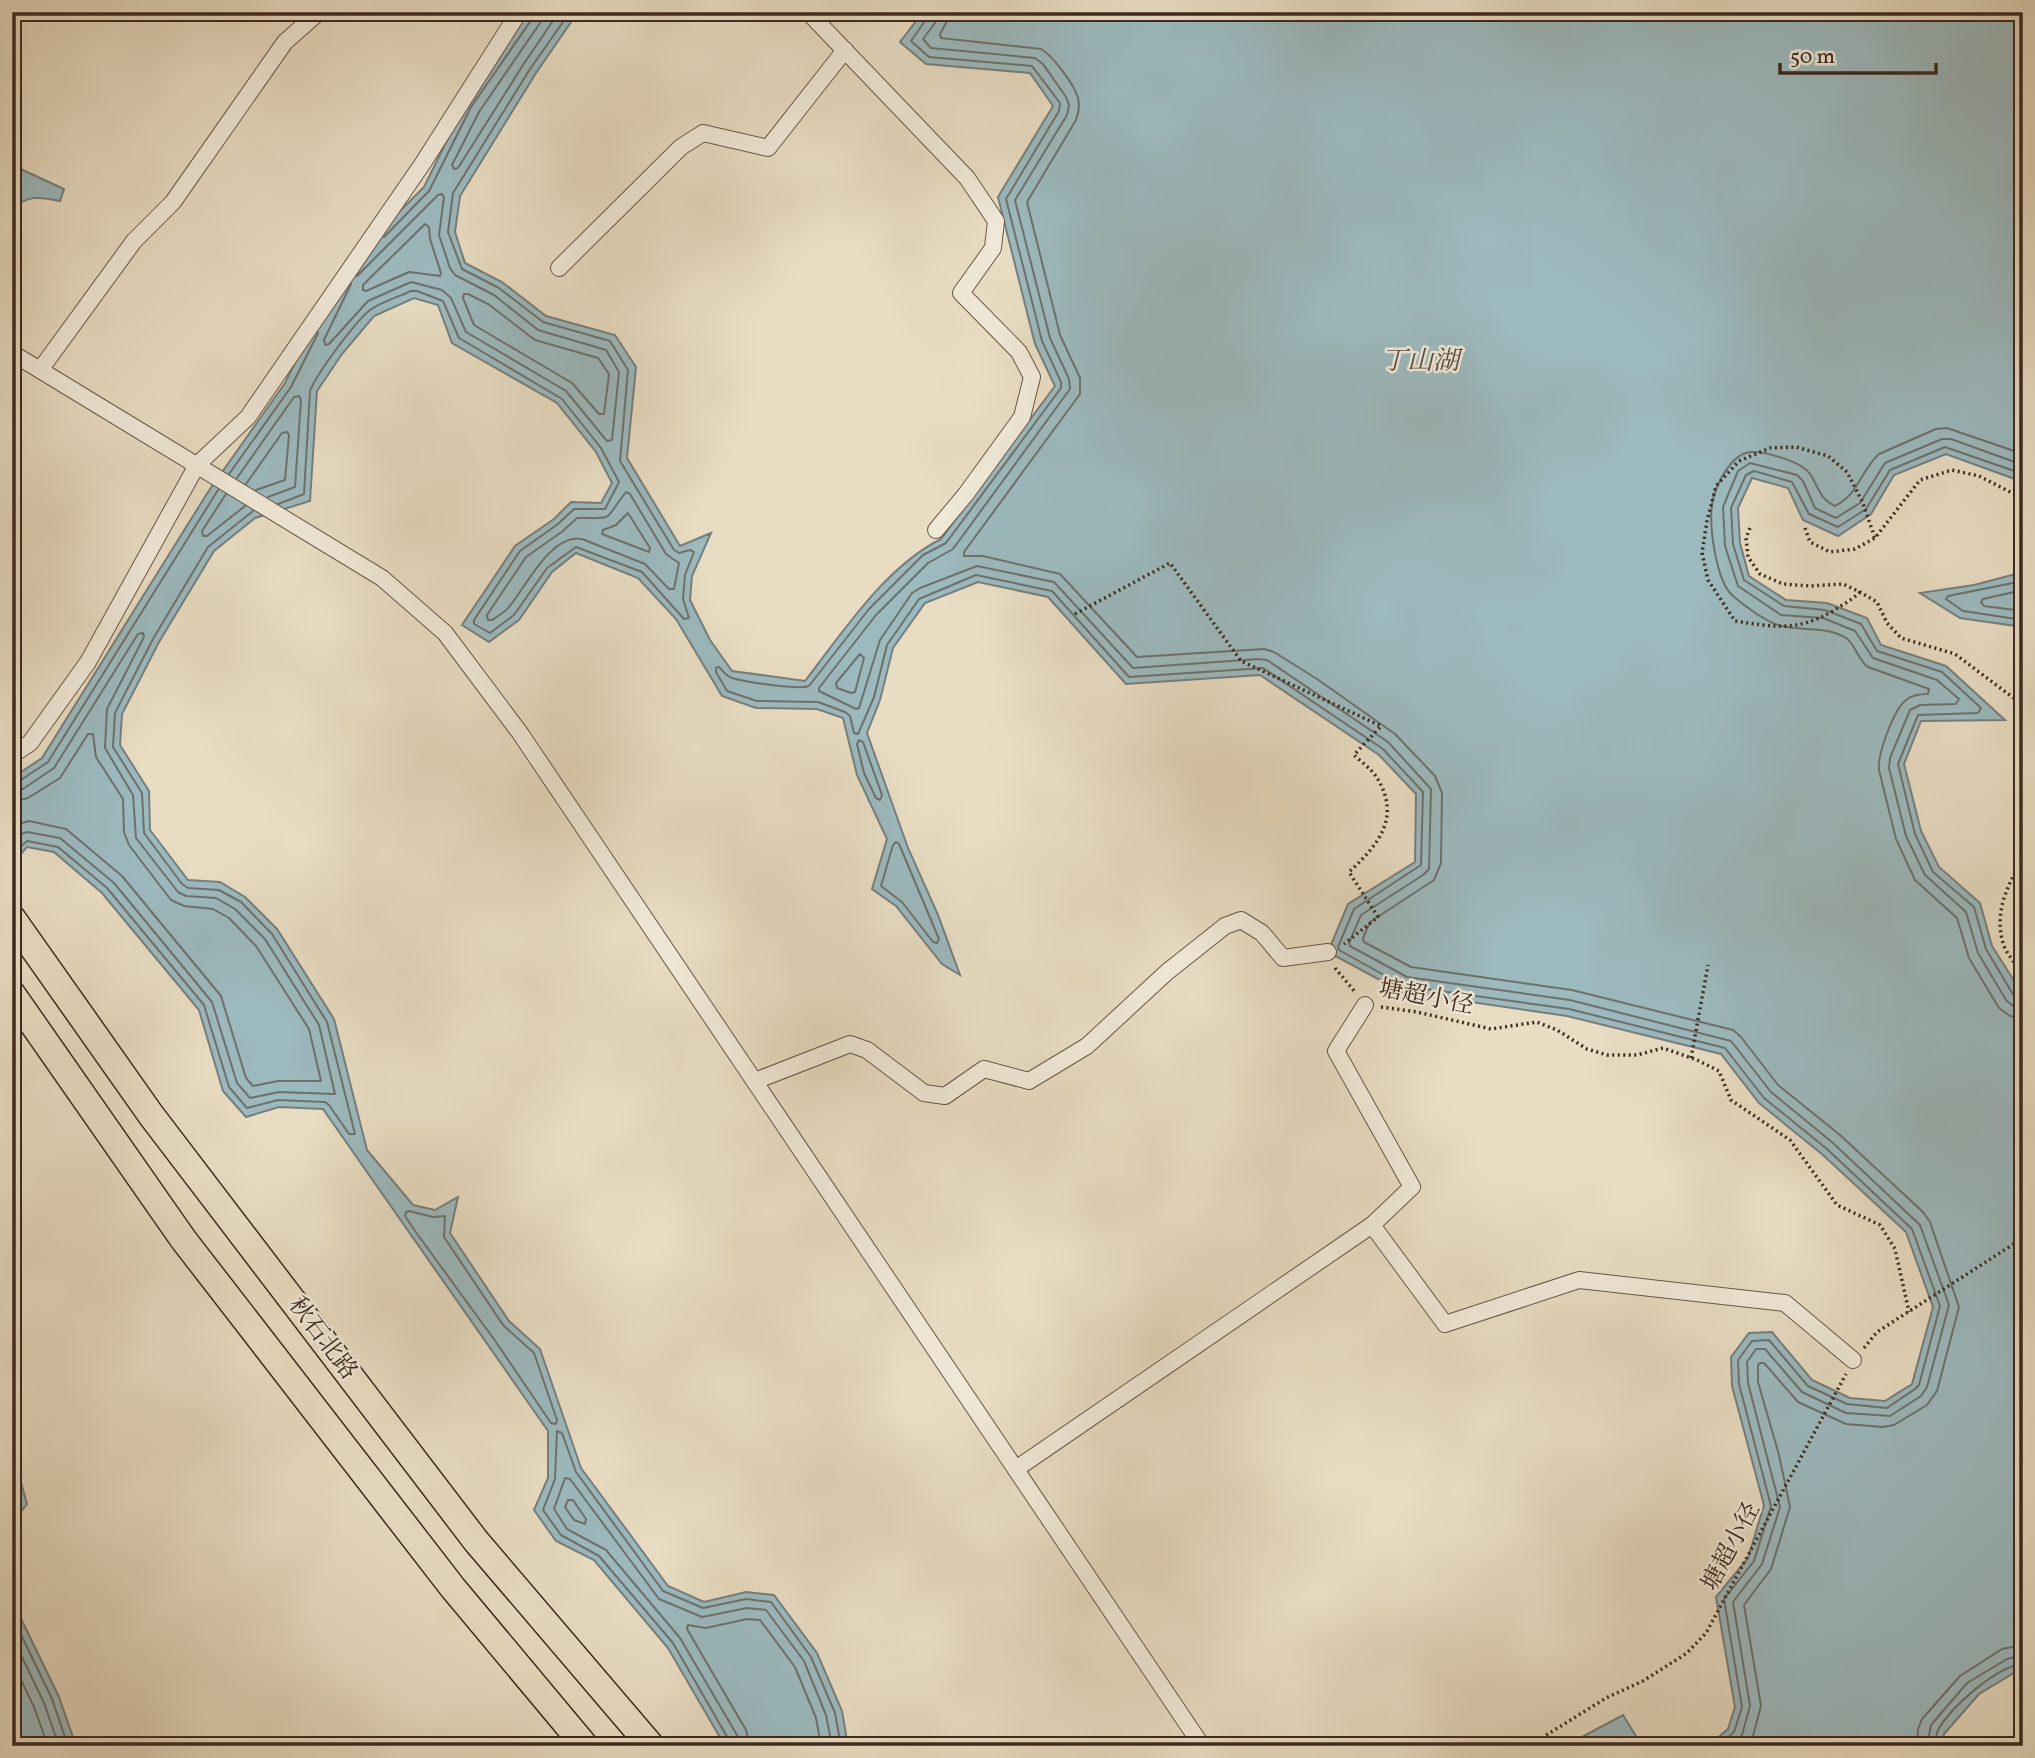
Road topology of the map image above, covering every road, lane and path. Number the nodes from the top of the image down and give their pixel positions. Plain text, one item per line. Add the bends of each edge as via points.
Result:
1 (319, 12) edge
2 (519, 12) edge
3 (808, 12) edge
4 (845, 51) junction
5 (559, 268) dead end
6 (12, 353) edge
7 (40, 370) junction
8 (197, 465) junction
9 (2023, 495) edge
10 (1750, 528) dead end
11 (1805, 528) dead end
12 (936, 530) dead end
13 (1875, 538) junction
14 (1860, 592) junction
15 (1075, 614) dead end
16 (2023, 705) edge
17 (12, 755) edge
18 (2023, 858) edge
19 (12, 918) edge
20 (1333, 956) junction
21 (1708, 965) dead end
22 (2023, 974) edge
23 (12, 994) edge
24 (1365, 1004) junction
25 (1691, 1058) junction
26 (755, 1081) junction
27 (1371, 1225) junction
28 (2023, 1238) edge
29 (1909, 1312) junction
30 (1853, 1360) junction
31 (1016, 1469) junction
32 (584, 1746) edge
33 (651, 1746) edge
34 (1202, 1746) edge
35 (1534, 1746) edge

1 - 7 street via 285,43 173,202 134,241
2 - 8 street via 423,163 248,417
3 - 4 street
4 - 5 street via 768,148 703,133 681,147
4 - 12 street via 967,178 996,221 993,248 961,293 1019,352 1032,377 1022,417
6 - 7 street
7 - 8 street
8 - 17 street via 88,662 30,743
8 - 26 street via 382,578 445,633 520,733
9 - 13 path via 1952,470 1920,480
10 - 14 path via 1748,557 1760,574 1783,584 1843,584
11 - 13 path via 1810,542 1830,552 1854,549
13 - 14 path via 1847,472 1828,456 1796,447 1769,448 1739,461 1716,485 1703,553 1708,580 1735,621 1800,626
14 - 16 path via 1877,602 1901,638 1955,654
15 - 20 path via 1170,563 1241,661 1381,726 1354,755 1377,777 1387,800 1386,825 1374,848 1349,872 1378,917
18 - 22 path via 1999,913 2005,947
19 - 33 main road, 秋石北路 via 151,1115 476,1541
20 - 24 path, 塘超小径
20 - 26 street via 1283,958 1262,933 1241,920 1225,926 1087,1046 1028,1081 984,1069 945,1096 924,1093 867,1050 850,1044
21 - 25 path
23 - 32 main road, 秋石北路 via 183,1239 453,1588
24 - 25 path, 塘超小径 via 1491,1029 1537,1022 1607,1055 1637,1055 1663,1048
24 - 27 street via 1336,1051 1412,1187
25 - 29 path, 塘超小径 via 1719,1071 1731,1100 1790,1140 1838,1205 1880,1225 1895,1249
26 - 31 street
27 - 30 street via 1446,1324 1579,1280 1785,1303
27 - 31 street
28 - 29 path, 塘超小径
29 - 30 path, 塘超小径 via 1877,1332
30 - 35 path, 塘超小径 via 1706,1633 1687,1653 1606,1698
31 - 34 street

